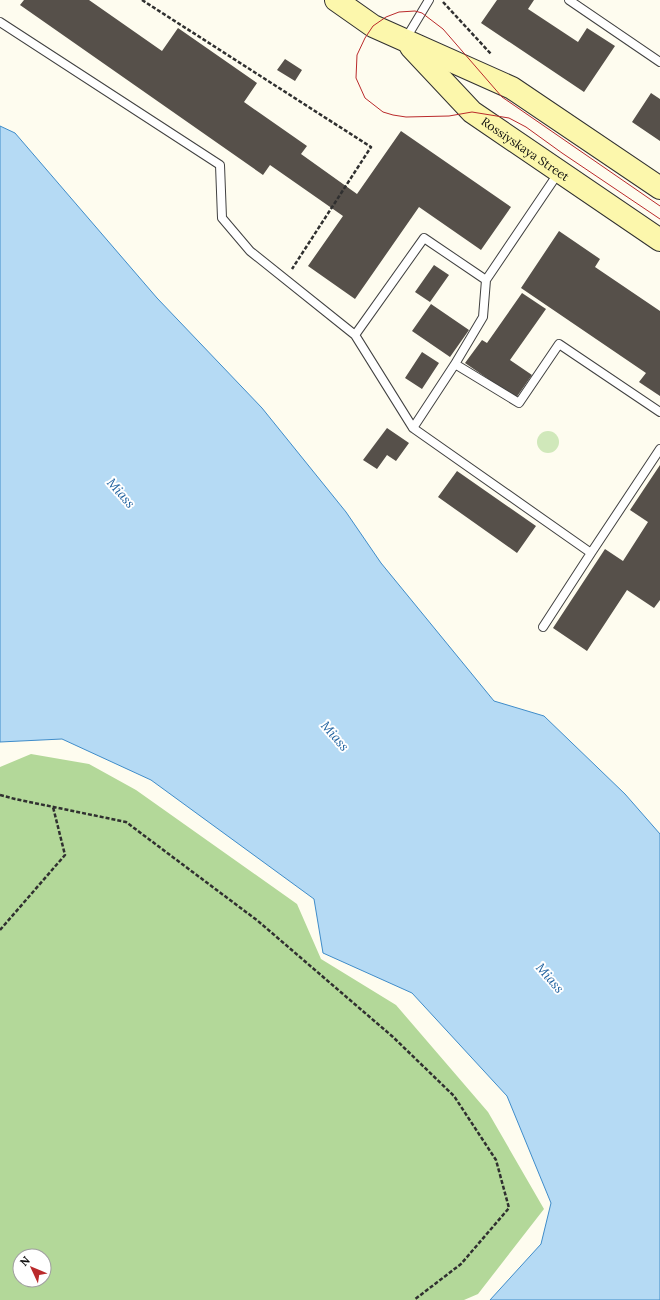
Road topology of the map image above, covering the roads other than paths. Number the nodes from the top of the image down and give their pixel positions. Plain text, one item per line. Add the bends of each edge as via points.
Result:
1 (336, 0) edge
2 (429, 0) edge
3 (569, 0) edge
4 (0, 22) edge
5 (404, 41) junction
6 (660, 62) edge
7 (559, 171) junction
8 (660, 188) edge
9 (660, 240) edge
10 (486, 280) junction
11 (355, 335) junction
12 (455, 364) junction
13 (660, 412) edge
14 (413, 428) junction
15 (660, 449) edge
16 (591, 553) junction
17 (543, 627) dead end

1 - 5 main road, Rossiyskaya Street via 373,26
2 - 5 lane
3 - 6 lane
4 - 11 lane via 220,165 222,218 250,251
5 - 7 main road, Rossiyskaya Street via 472,112
5 - 8 main road, Rossiyskaya Street via 512,88
7 - 9 main road, Rossiyskaya Street
7 - 10 lane
10 - 11 lane via 424,238
10 - 12 lane via 483,317
11 - 14 lane
12 - 13 lane via 519,403 559,344
12 - 14 lane
14 - 16 lane
15 - 16 lane
16 - 17 lane

